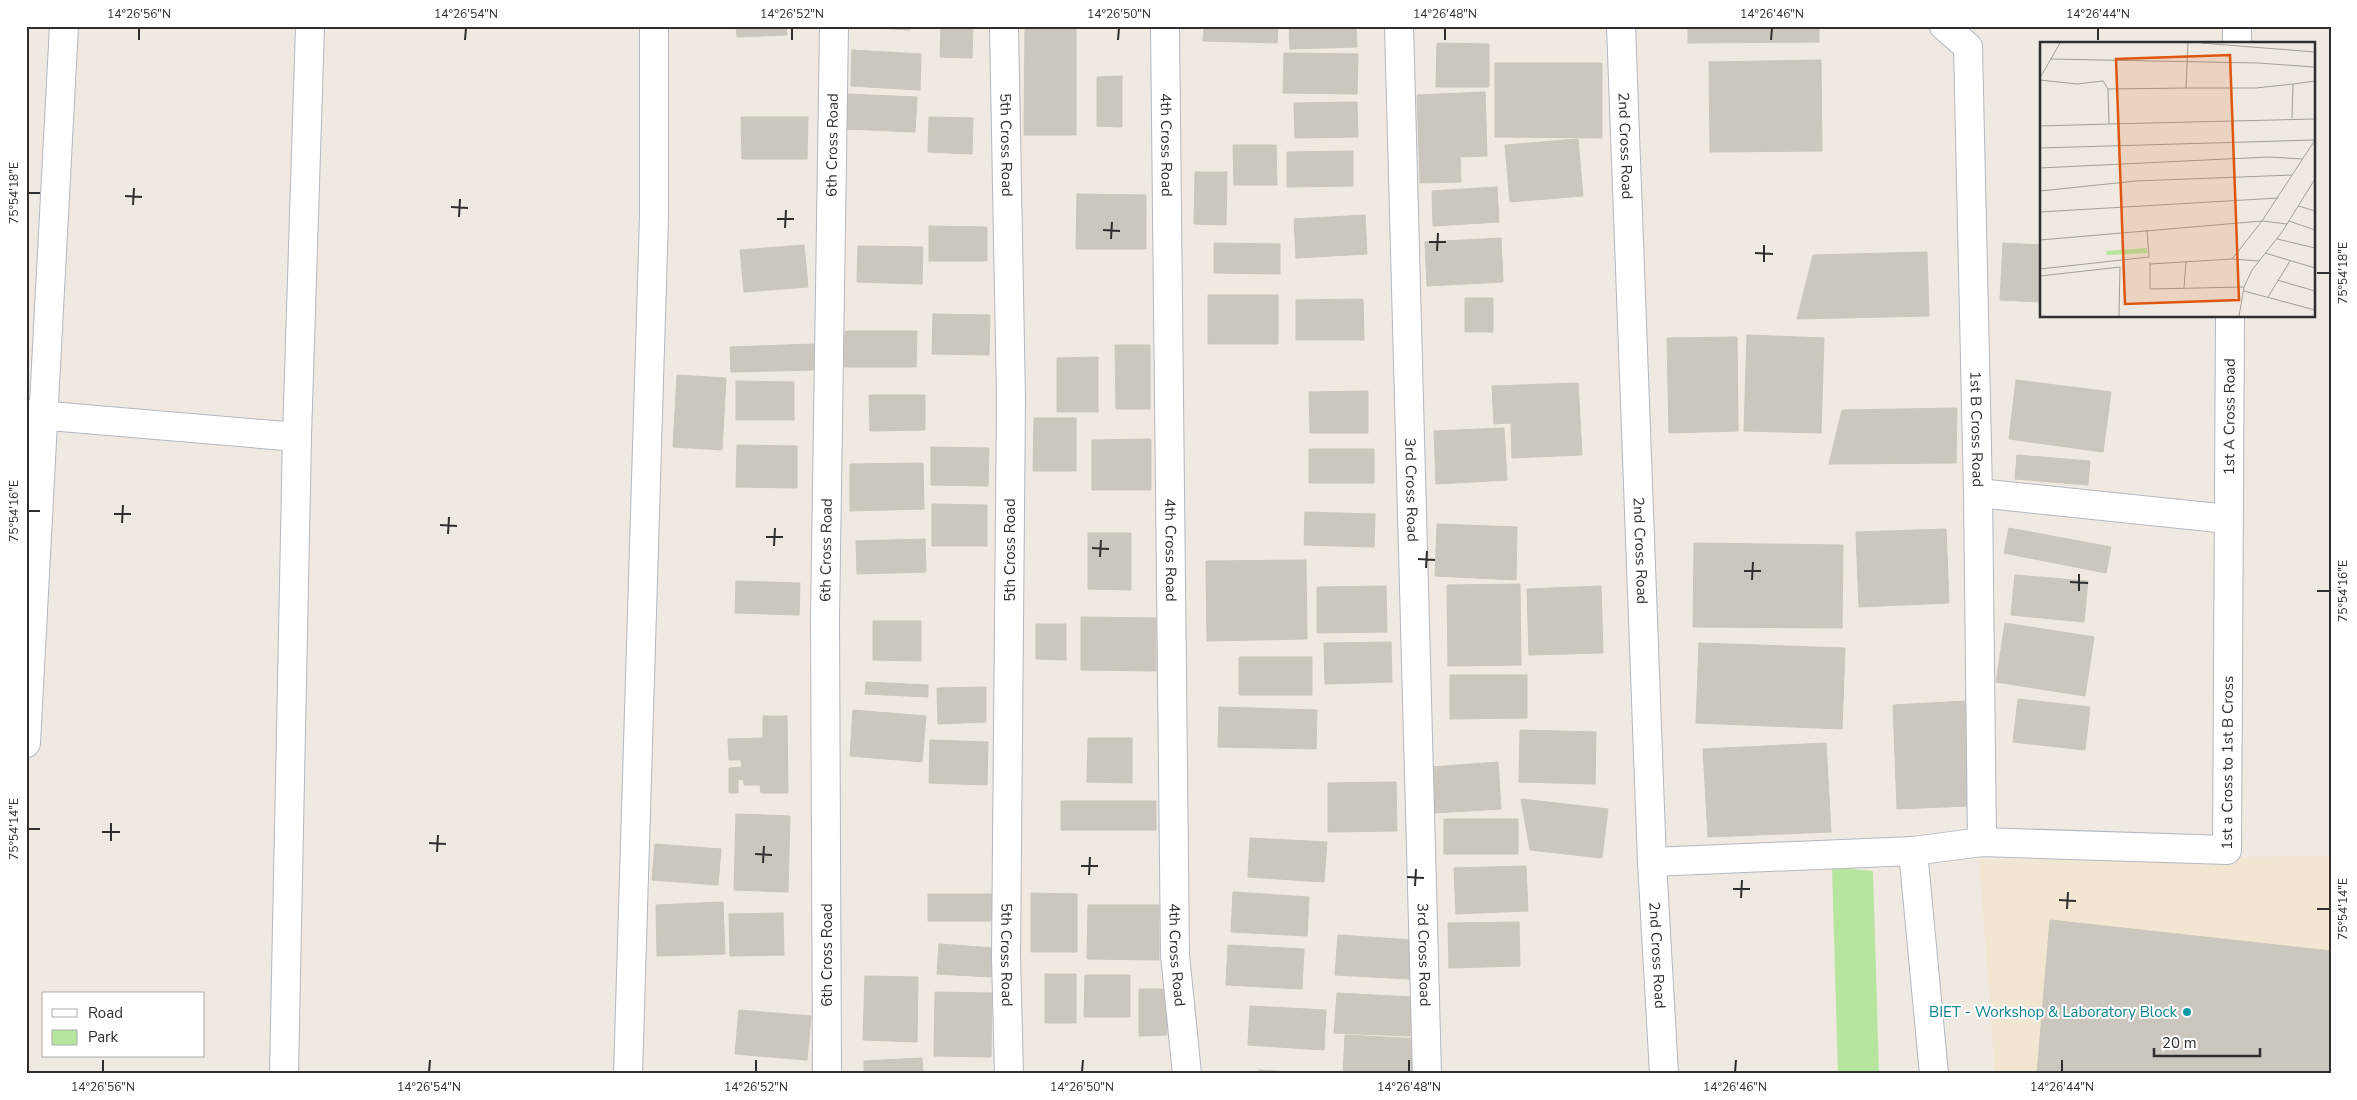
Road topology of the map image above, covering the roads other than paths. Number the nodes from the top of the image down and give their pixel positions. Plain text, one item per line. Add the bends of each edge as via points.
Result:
1 (64, 26) edge
2 (310, 26) edge
3 (654, 26) edge
4 (834, 26) edge
5 (1004, 26) edge
6 (1165, 26) edge
7 (1399, 26) edge
8 (1621, 26) edge
9 (1944, 26) edge
10 (2237, 26) edge
11 (1969, 37) edge
12 (2237, 42) edge
13 (2230, 318) edge
14 (34, 414) edge
15 (296, 437) junction
16 (1978, 493) junction
17 (2228, 519) junction
18 (26, 743) edge
19 (1982, 842) junction
20 (1913, 851) junction
21 (1652, 862) junction
22 (284, 1074) edge
23 (628, 1074) edge
24 (827, 1074) edge
25 (1009, 1074) edge
26 (1187, 1074) edge
27 (1428, 1074) edge
28 (1664, 1074) edge
29 (1934, 1074) edge

1 - 14 street
2 - 15 street
3 - 23 street via 654,216
4 - 24 street, 6th Cross Road via 825,618
5 - 25 street, 5th Cross Road via 1011,399 1006,958
6 - 26 street, 4th Cross Road via 1175,955
7 - 27 street, 3rd Cross Road
8 - 21 street, 2nd Cross Road
9 - 11 street, 1st B Cross Road
10 - 12 street
11 - 16 street, 1st B Cross Road
13 - 17 street, 1st A Cross Road
14 - 15 street
14 - 18 street
15 - 22 street
16 - 17 street
16 - 19 street, 1st B Cross Road
17 - 19 street, 1st a Cross to 1st B Cross via 2227,850
19 - 20 street
20 - 21 street
20 - 29 street
21 - 28 street, 2nd Cross Road

